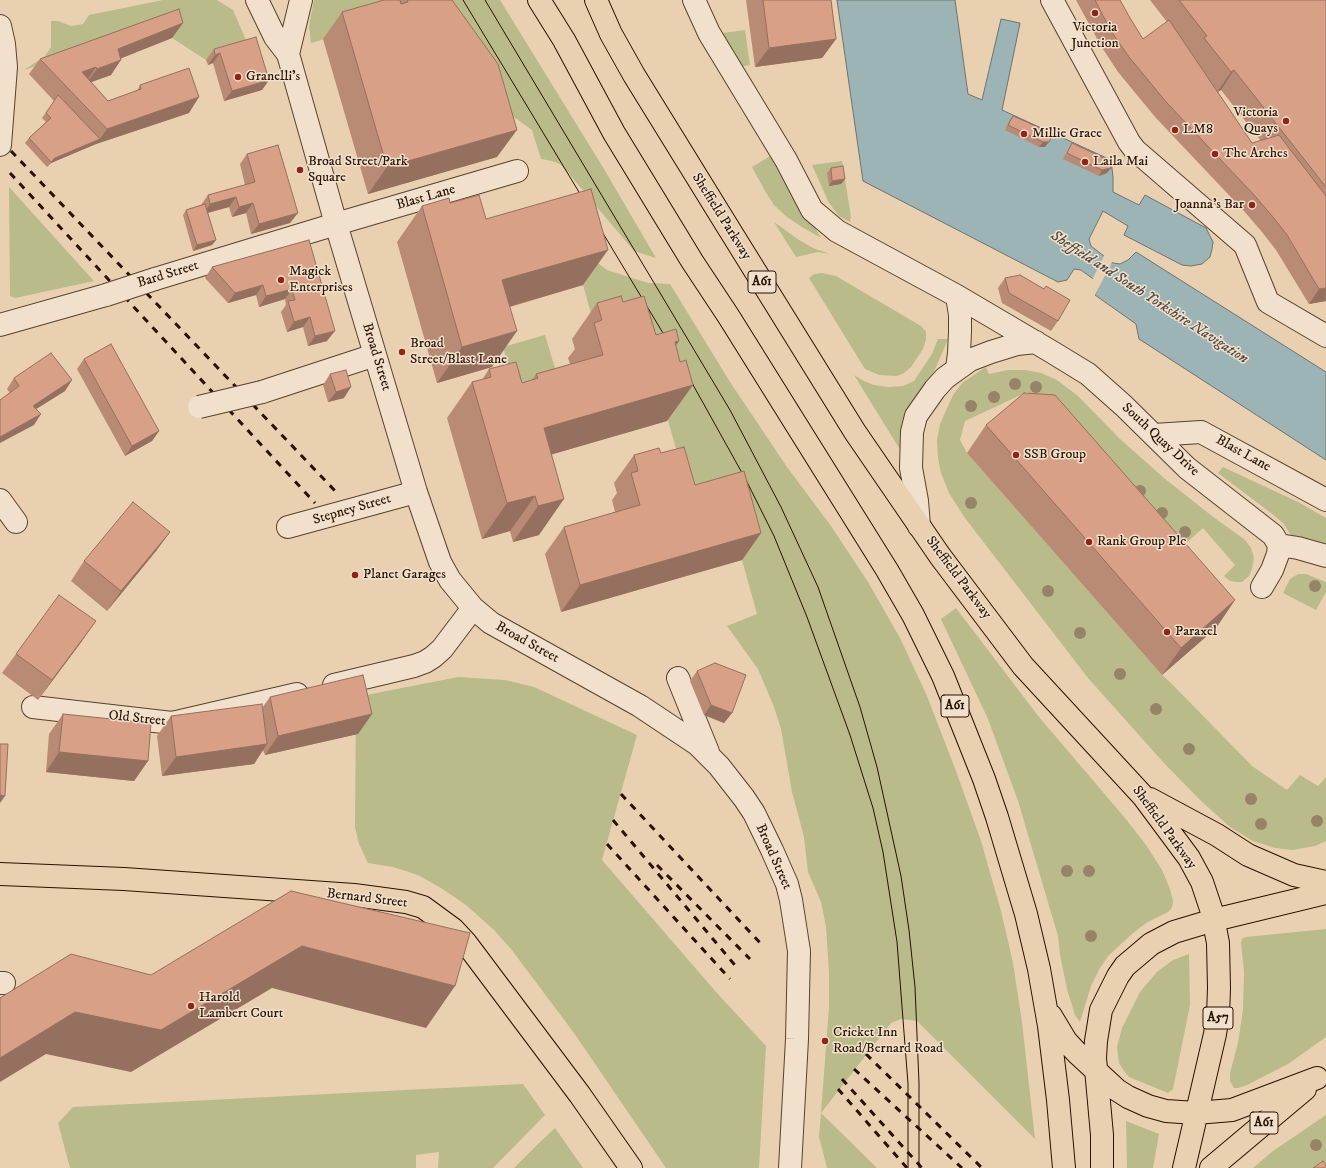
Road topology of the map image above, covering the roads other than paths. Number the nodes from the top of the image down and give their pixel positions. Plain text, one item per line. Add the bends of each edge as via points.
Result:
1 (257, 0) edge
2 (300, 0) edge
3 (539, 0) edge
4 (596, 0) edge
5 (694, 0) edge
6 (1052, 0) edge
7 (0, 26) edge
8 (288, 54) junction
9 (0, 145) edge
10 (517, 172) dead end
11 (336, 224) junction
12 (957, 296) junction
13 (0, 325) edge
14 (1326, 336) edge
15 (1036, 342) junction
16 (375, 355) junction
17 (957, 369) junction
18 (199, 407) dead end
19 (1154, 435) junction
20 (416, 492) junction
21 (0, 500) edge
22 (1326, 500) edge
23 (16, 522) dead end
24 (919, 526) junction
25 (288, 528) dead end
26 (1279, 545) junction
27 (1326, 556) edge
28 (1262, 588) dead end
29 (473, 608) junction
30 (678, 678) dead end
31 (33, 708) dead end
32 (709, 755) junction
33 (1143, 796) junction
34 (0, 874) edge
35 (1324, 881) edge
36 (1214, 920) junction
37 (1044, 1000) junction
38 (1096, 1071) junction
39 (1322, 1075) edge
40 (1196, 1113) junction
41 (1064, 1165) edge
42 (630, 1168) edge
43 (790, 1168) edge
44 (1102, 1168) edge
45 (1184, 1168) edge
46 (1211, 1168) edge

1 - 8 street, Broad Street via 275,37
2 - 8 street, Broad Street
3 - 37 main road, A61 via 564,40 614,133 913,615 943,676 997,817 1026,914
4 - 24 main road, Sheffield Parkway / A61 via 634,75 855,432
5 - 12 street, South Quay Drive via 709,33 786,160 812,210 837,231
6 - 14 street via 1134,150 1244,246 1268,302
7 - 9 street via 6,66
8 - 11 street, Broad Street
10 - 11 street, Blast Lane
11 - 13 street, Bard Street, bridge
11 - 16 street, Broad Street
12 - 15 street, South Quay Drive
12 - 17 street via 960,314
15 - 17 street via 1017,344 991,352 970,360
15 - 19 street, South Quay Drive via 1088,374
16 - 18 street, bridge via 262,392
16 - 20 street, Broad Street
17 - 24 street via 935,389 916,416 911,468
19 - 22 street, Blast Lane via 1201,432
19 - 26 street, South Quay Drive via 1187,468 1273,535
20 - 25 street, Stepney Street
20 - 29 street, Broad Street via 440,562 450,580
21 - 23 street
24 - 33 main road, Sheffield Parkway / A61 via 1023,666
26 - 27 street
26 - 28 street via 1272,570
29 - 31 street, Old Street via 442,649 426,662 172,723
29 - 32 street, Broad Street via 492,623 640,706
30 - 32 street
32 - 43 street, Broad Street via 733,783 756,819 787,884 795,919 800,951
33 - 35 main road, A61 via 1217,835 1248,855 1294,875
33 - 36 main road, Sheffield Parkway / A57 via 1189,858 1202,882
34 - 42 main road, Bernard Street via 124,879 354,895 406,902 423,907 466,943 580,1095
35 - 36 main road, A61 via 1257,910
36 - 38 main road, A61 via 1161,938 1135,957 1118,976 1101,1010
36 - 40 main road, Sheffield Parkway / A57 via 1218,948 1218,1016
37 - 38 main road, A61 via 1066,1041
37 - 41 main road via 1056,1079
38 - 40 main road, A61 via 1117,1090 1148,1106 1166,1111
38 - 44 main road, A61 via 1102,1135
39 - 40 main road, A61 via 1232,1110
39 - 46 main road, A61
40 - 45 main road, Sheffield Parkway / A57

